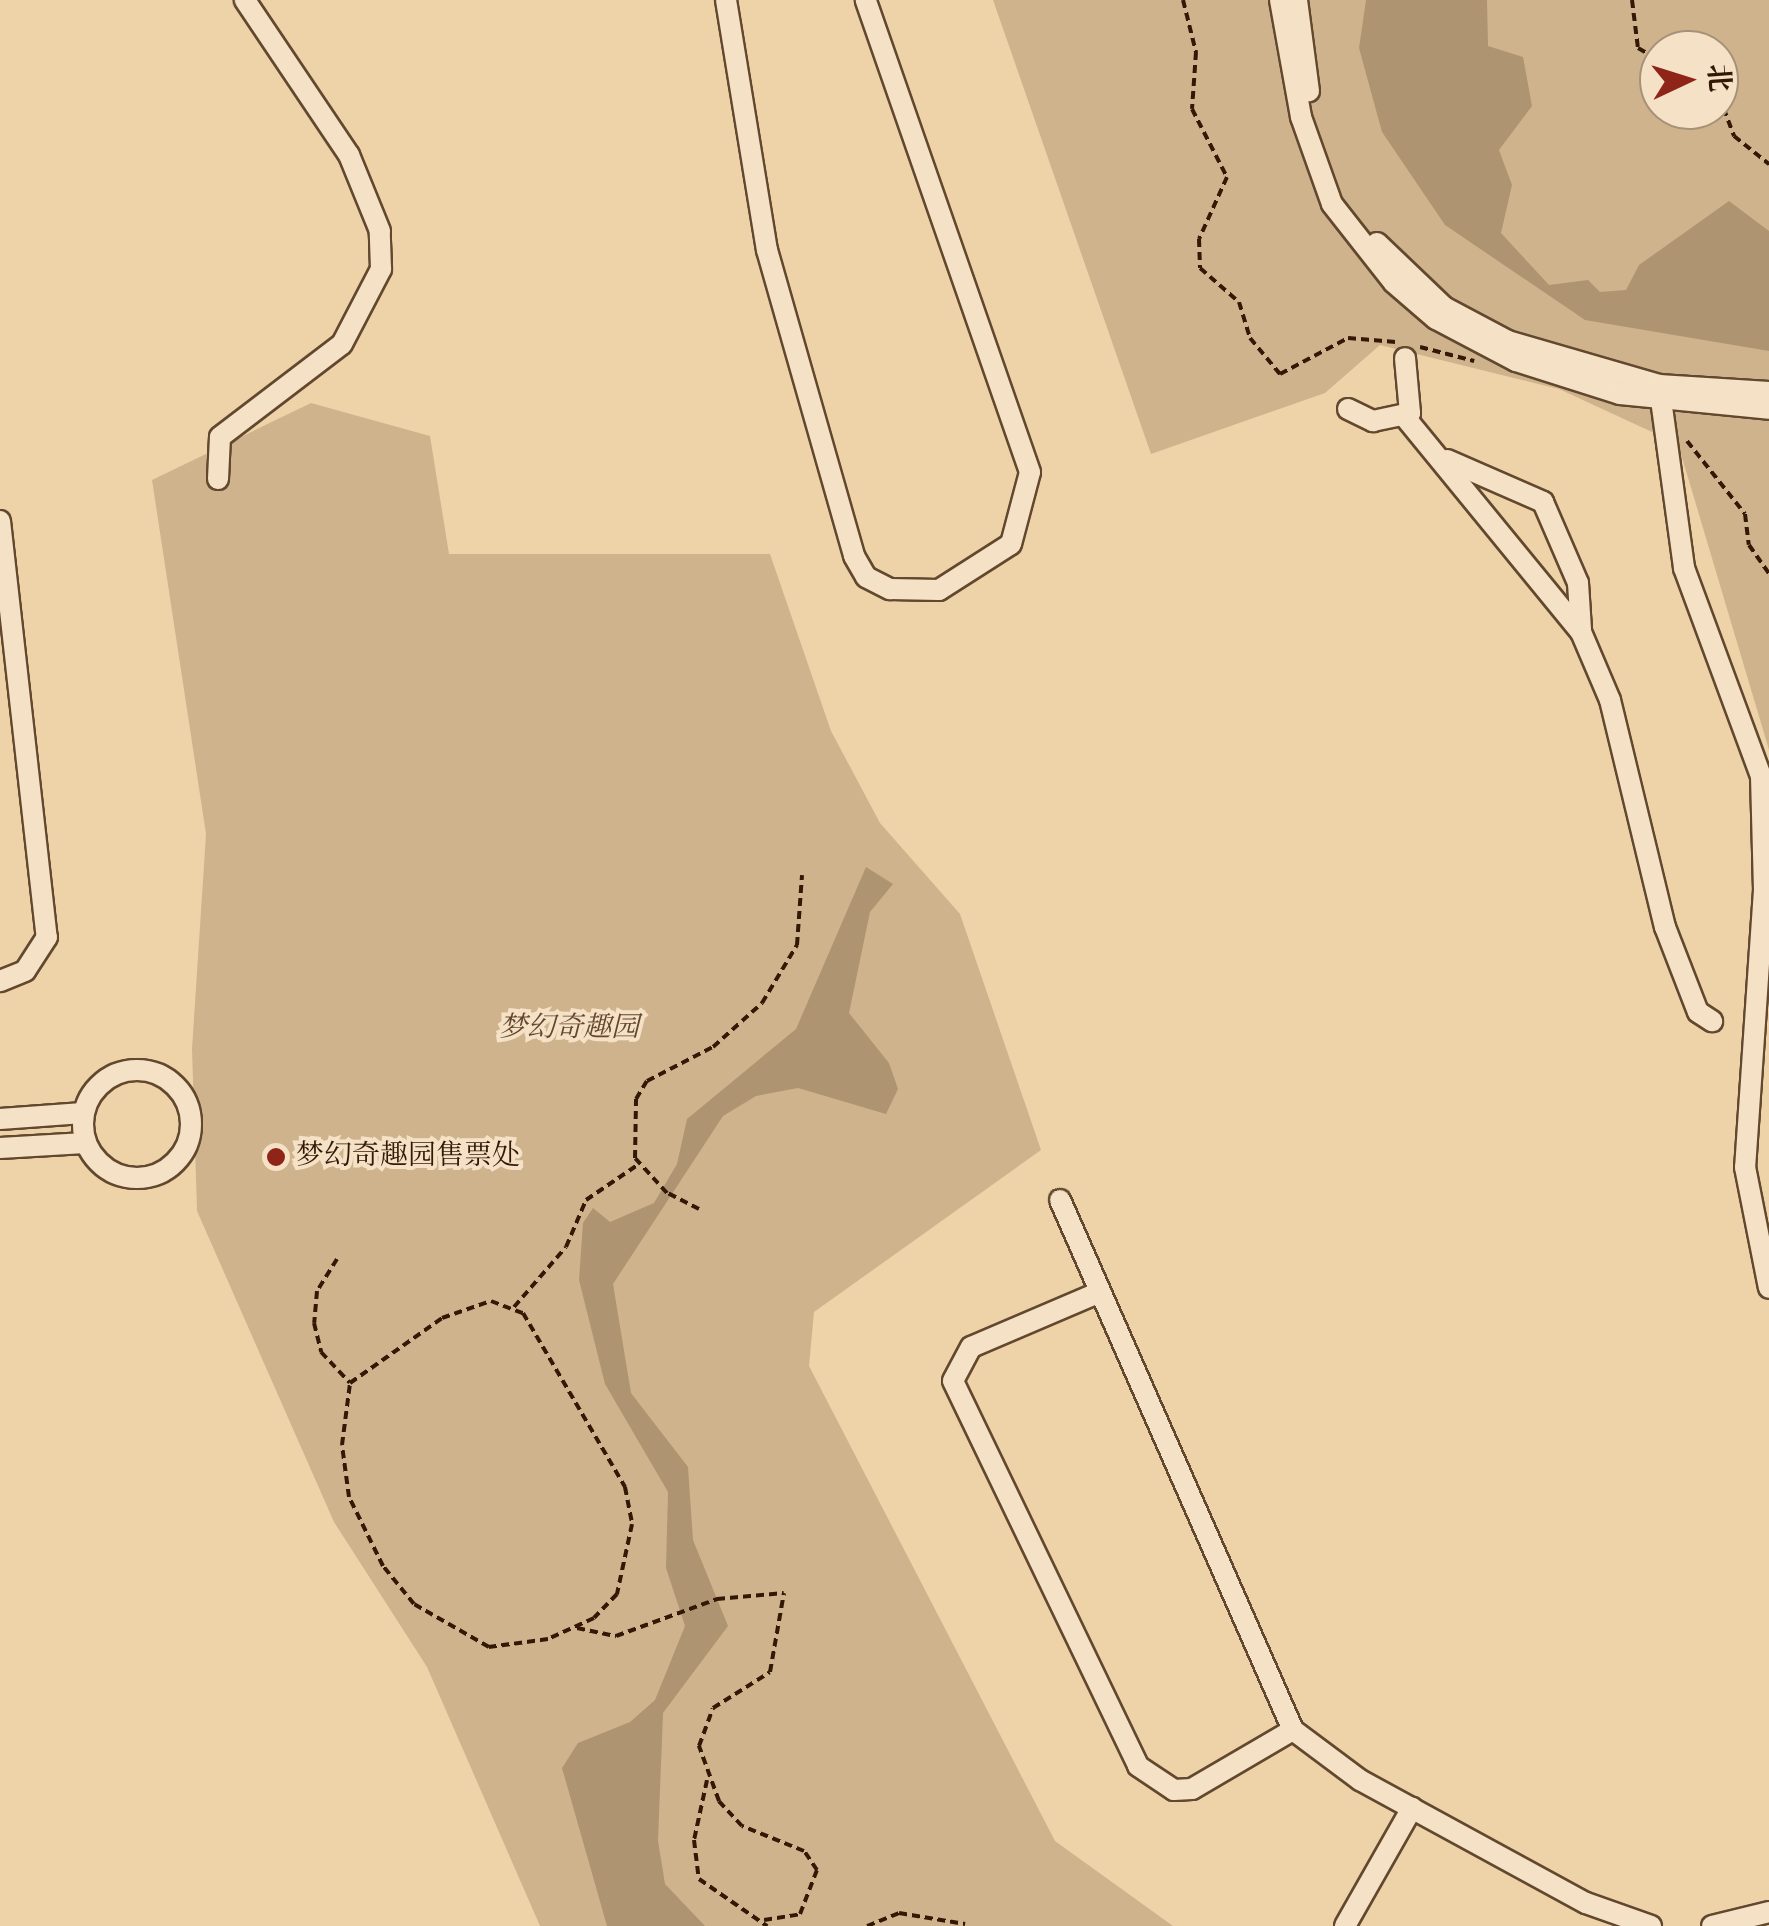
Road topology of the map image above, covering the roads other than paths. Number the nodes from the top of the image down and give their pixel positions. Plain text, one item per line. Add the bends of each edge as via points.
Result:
1 (246, 0) edge
2 (726, 0) edge
3 (866, 0) edge
4 (1280, 0) edge
5 (1296, 0) edge
6 (1405, 358) dead end
7 (1769, 392) edge
8 (1660, 393) junction
9 (1348, 408) dead end
10 (1769, 409) edge
11 (1404, 416) junction
12 (1444, 458) junction
13 (218, 478) dead end
14 (0, 521) edge
15 (1581, 632) junction
16 (0, 981) edge
17 (1712, 1021) dead end
18 (83, 1113) junction
19 (0, 1118) edge
20 (85, 1142) junction
21 (0, 1148) edge
22 (1060, 1200) dead end
23 (1769, 1288) edge
24 (1100, 1292) junction
25 (1293, 1730) junction
26 (1412, 1808) junction
27 (1769, 1912) edge
28 (1345, 1926) edge
29 (1652, 1926) edge
30 (1712, 1926) edge

1 - 13 street via 348,155 380,231 382,269 342,344 220,438
2 - 3 street via 767,250 854,556 866,577 890,589 940,590 1010,544 1030,472
4 - 8 street via 1301,117 1332,204 1394,283 1478,344
5 - 8 street via 1320,136 1355,215 1389,257 1476,327
6 - 11 street via 1415,391
7 - 8 street
8 - 10 street
8 - 23 street via 1684,568 1761,776 1764,890 1745,1166
9 - 11 street via 1372,421
11 - 12 street
12 - 15 street
12 - 15 street via 1543,502 1578,582
14 - 16 street via 48,937 25,971
15 - 17 street via 1610,700 1665,927 1698,1012
18 - 19 street
18 - 20 street
18 - 20 street via 100,1084 131,1069 164,1076 191,1120 183,1154 156,1176 122,1177
20 - 21 street
22 - 24 street
24 - 25 street
24 - 25 street via 972,1347 953,1381 1138,1766 1174,1790 1192,1789
25 - 26 street
26 - 28 street
26 - 29 street via 1586,1903
27 - 30 street

